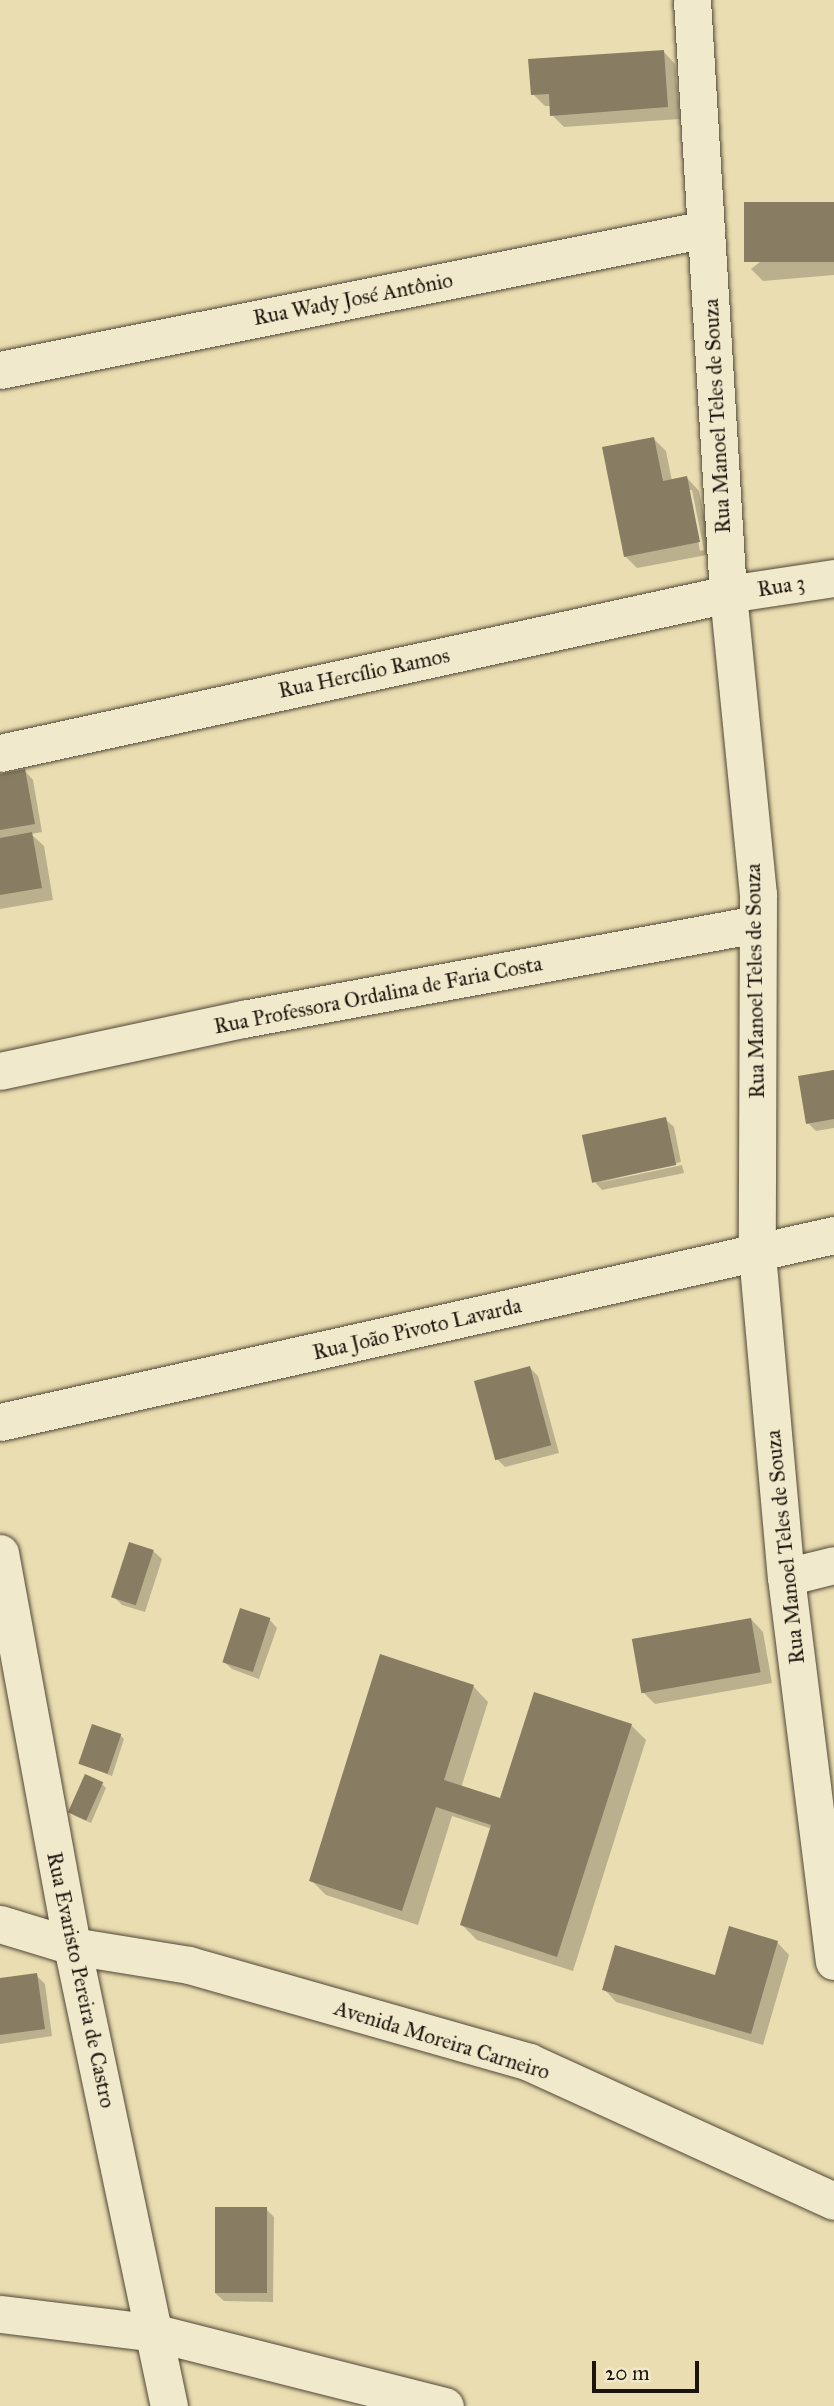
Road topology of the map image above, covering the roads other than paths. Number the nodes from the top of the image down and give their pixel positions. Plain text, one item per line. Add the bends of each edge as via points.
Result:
1 (692, 0) edge
2 (706, 229) junction
3 (0, 370) edge
4 (834, 578) edge
5 (728, 594) junction
6 (0, 753) edge
7 (757, 924) junction
8 (0, 1071) edge
9 (834, 1235) edge
10 (757, 1254) junction
11 (0, 1422) edge
12 (0, 1553) edge
13 (834, 1565) edge
14 (786, 1577) junction
15 (831, 1907) edge
16 (0, 1924) edge
17 (72, 1947) junction
18 (834, 1961) edge
19 (834, 2201) edge
20 (0, 2314) edge
21 (156, 2333) junction
22 (169, 2406) edge
23 (445, 2406) edge

1 - 2 street, Rua Manoel Teles de Souza
2 - 3 street, Rua Wady José Antônio
2 - 5 street, Rua Manoel Teles de Souza
4 - 5 street, Rua 3
5 - 6 street, Rua Hercílio Ramos
5 - 7 street, Rua Manoel Teles de Souza
7 - 8 street, Rua Professora Ordalina de Faria Costa via 243,1019
7 - 10 street, Rua Manoel Teles de Souza
9 - 10 street, Rua João Pivoto Lavarda
10 - 11 street, Rua João Pivoto Lavarda
10 - 14 street, Rua Manoel Teles de Souza
12 - 17 street, Rua Evaristo Pereira de Castro
13 - 14 street
14 - 15 street, Rua Manoel Teles de Souza
15 - 18 street, Rua Manoel Teles de Souza
16 - 17 street, Avenida Moreira Carneiro
17 - 19 street, Avenida Moreira Carneiro via 189,1965 529,2062
17 - 21 street, Rua Evaristo Pereira de Castro
20 - 21 street
21 - 22 street, Rua Evaristo Pereira de Castro
21 - 23 street

